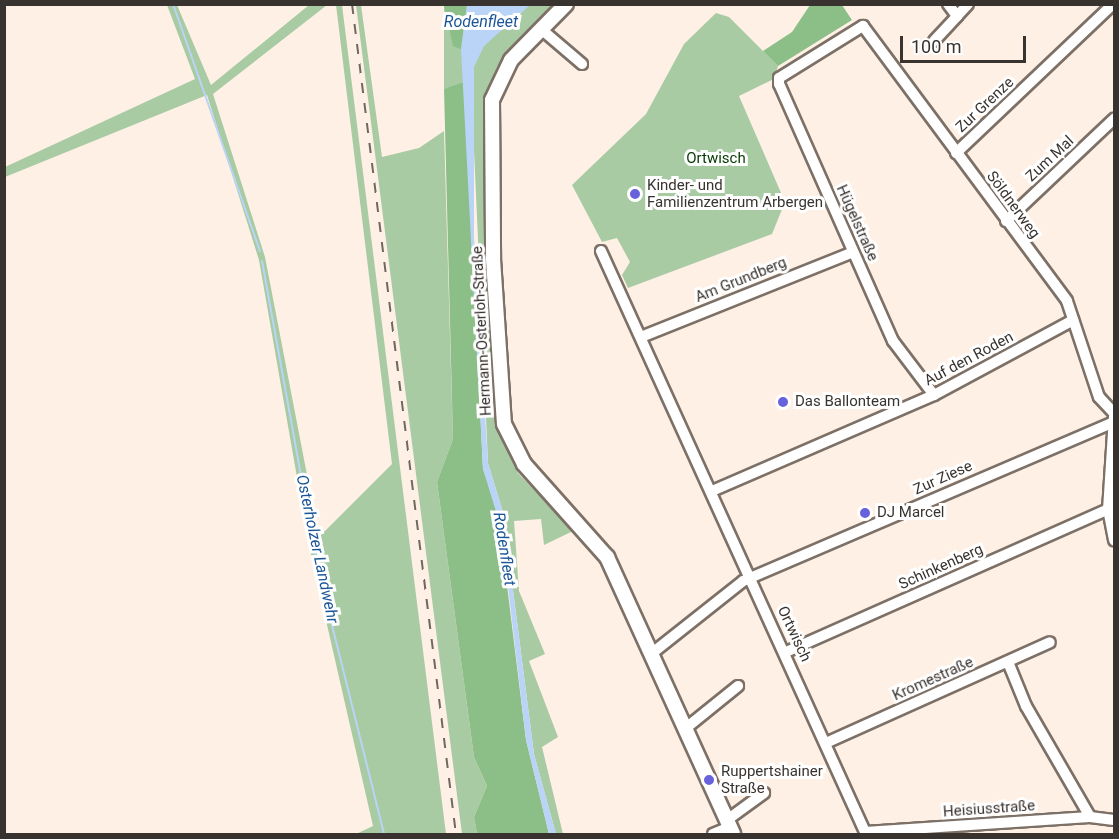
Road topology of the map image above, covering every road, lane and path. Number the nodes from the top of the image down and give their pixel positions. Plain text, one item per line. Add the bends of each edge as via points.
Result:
1 (566, 4) edge
2 (948, 4) edge
3 (968, 4) edge
4 (1113, 4) edge
5 (957, 16) junction
6 (863, 26) joint
7 (541, 29) junction
8 (934, 41) dead end
9 (582, 64) dead end
10 (1114, 119) edge
11 (956, 153) junction
12 (1006, 221) junction
13 (601, 251) dead end
14 (854, 252) junction
15 (1073, 320) junction
16 (640, 337) junction
17 (934, 395) junction
18 (1114, 413) edge
19 (1114, 420) edge
20 (712, 491) junction
21 (1108, 509) junction
22 (1114, 540) edge
23 (751, 578) junction
24 (1050, 642) dead end
25 (786, 652) junction
26 (651, 654) junction
27 (1008, 662) junction
28 (738, 686) dead end
29 (686, 728) junction
30 (828, 742) junction
31 (764, 793) dead end
32 (1090, 817) junction
33 (1114, 820) edge
34 (730, 827) edge
35 (866, 833) edge
36 (713, 834) edge

1 - 7 street, Hermann-Osterloh-Straße
2 - 5 street
3 - 5 street
4 - 11 street, Zur Grenze
5 - 8 street
6 - 11 street, Söldnerweg
6 - 14 street, Hügelstraße via 779,78
7 - 9 street
7 - 26 street, Hermann-Osterloh-Straße via 511,60 492,100 493,259 504,424 524,464 598,543
10 - 12 street, Zum Mal
11 - 12 street, Söldnerweg
12 - 15 street, Söldnerweg via 1067,301
13 - 16 street, Ortwisch
14 - 16 street, Am Grundberg
14 - 17 street, Hügelstraße via 894,341
15 - 17 street, Auf den Roden
15 - 18 street, Söldnerweg via 1099,397
16 - 20 street, Ortwisch
17 - 20 street, Auf den Roden
19 - 21 street
19 - 23 street, Zur Ziese
20 - 23 street, Ortwisch
21 - 22 street
21 - 25 street, Schinkenberg
23 - 25 street, Ortwisch
23 - 26 street, Zur Ziese
24 - 27 street, Kromestraße
25 - 30 street, Ortwisch
26 - 29 street, Hermann-Osterloh-Straße
27 - 30 street, Kromestraße
27 - 32 street via 1026,706
28 - 29 street
29 - 34 street, Hermann-Osterloh-Straße
30 - 35 street, Ortwisch
31 - 34 street
32 - 33 street, Heisiusstraße
32 - 35 street, Heisiusstraße
34 - 36 street

